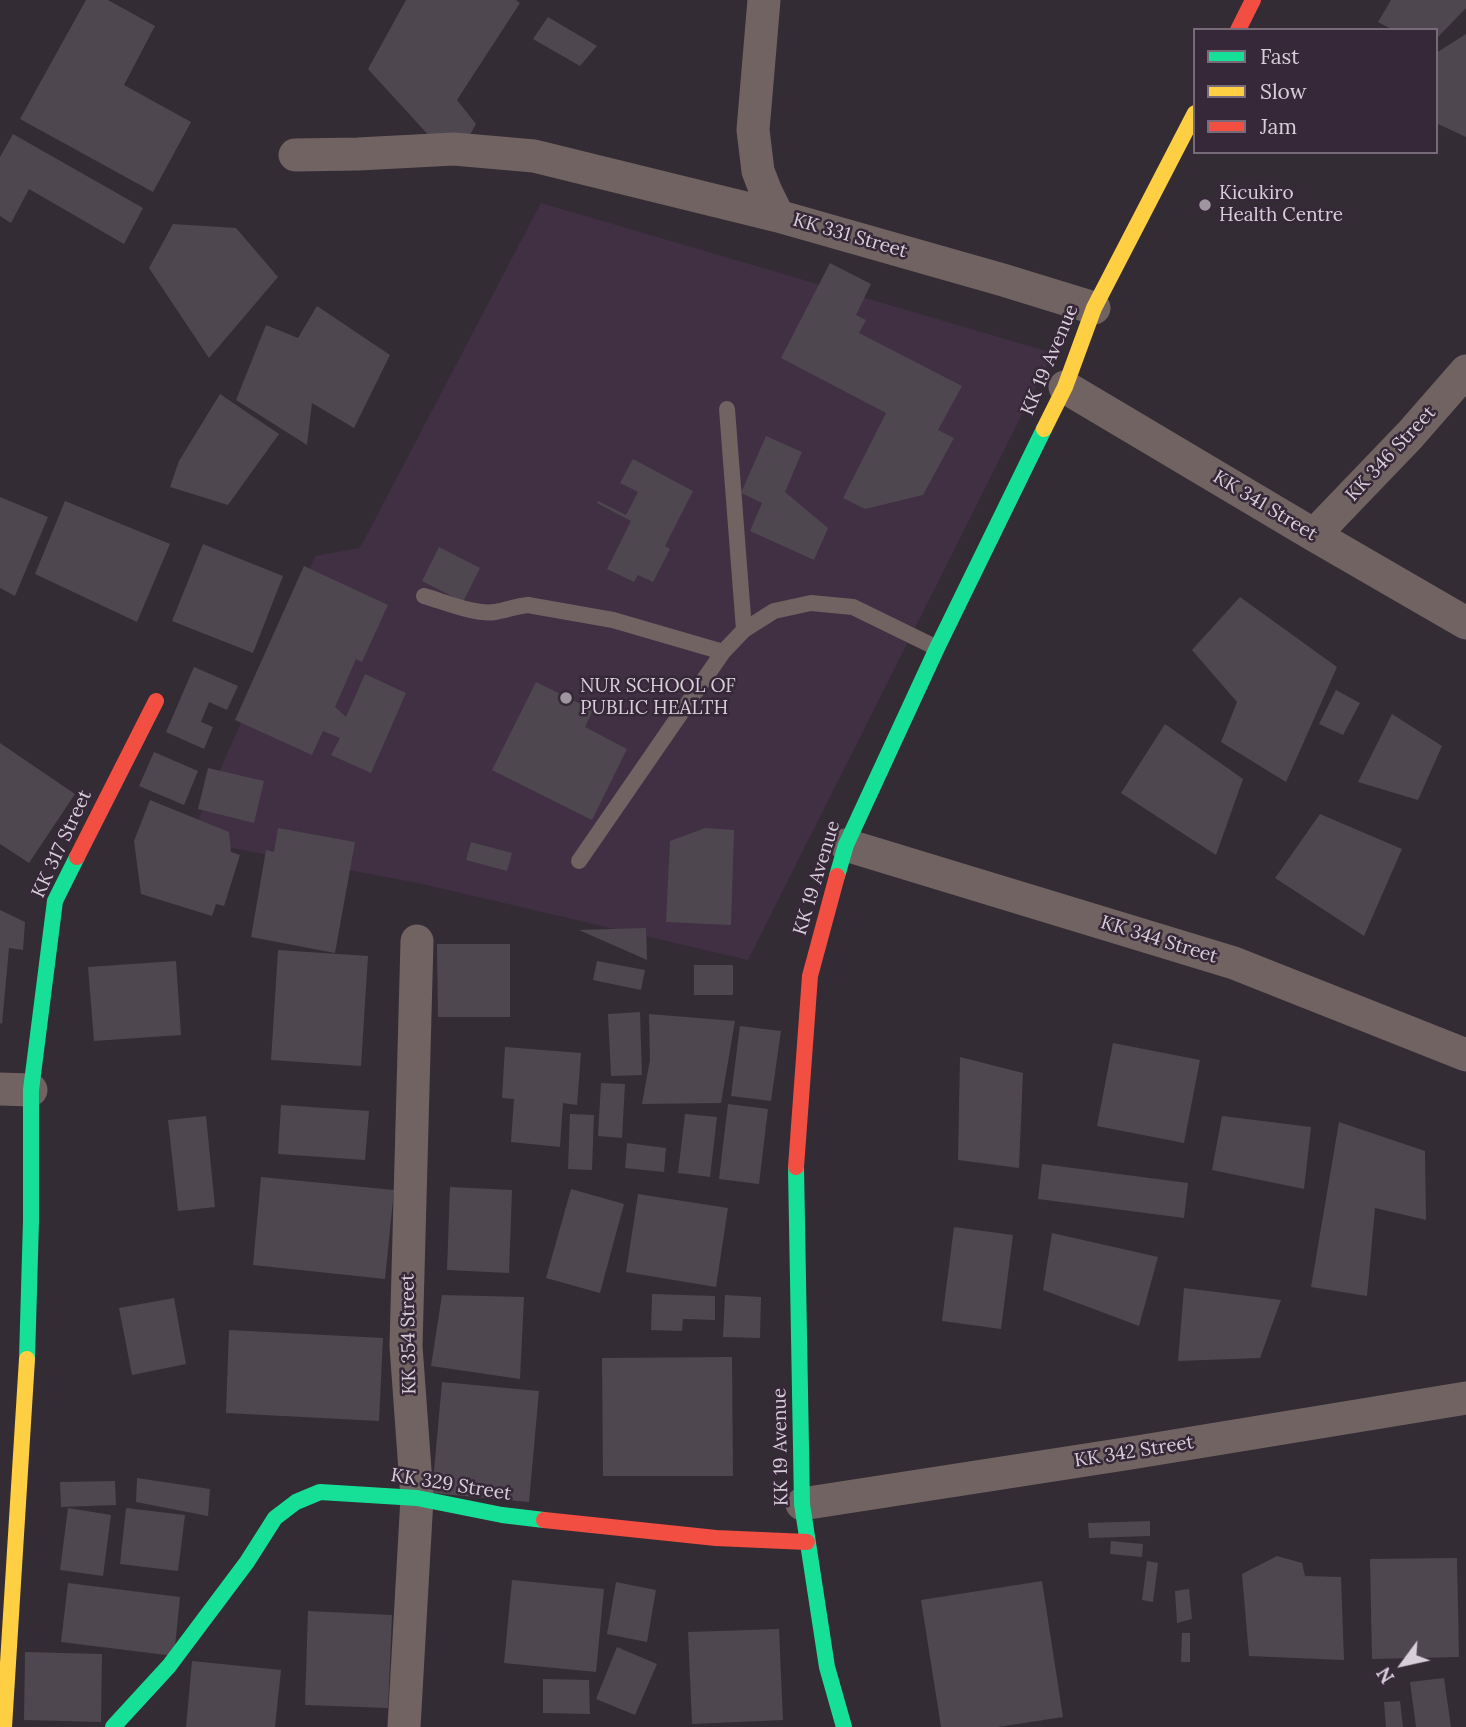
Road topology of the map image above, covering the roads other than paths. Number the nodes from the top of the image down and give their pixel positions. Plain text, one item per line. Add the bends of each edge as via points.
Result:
1 (764, 0) edge
2 (1253, 0) edge
3 (1239, 28) edge
4 (1193, 117) edge
5 (295, 155) dead end
6 (778, 216) junction
7 (1094, 308) junction
8 (1466, 371) edge
9 (1065, 387) junction
10 (727, 409) dead end
11 (1314, 535) junction
12 (424, 596) dead end
13 (1466, 623) edge
14 (744, 630) junction
15 (937, 648) junction
16 (723, 652) junction
17 (156, 701) dead end
18 (846, 845) junction
19 (579, 861) dead end
20 (417, 941) dead end
21 (1466, 1055) edge
22 (15, 1090) edge
23 (1466, 1398) edge
24 (417, 1497) junction
25 (802, 1504) junction
26 (807, 1542) junction
27 (4, 1727) edge
28 (113, 1727) edge
29 (404, 1727) edge
30 (844, 1727) edge

1 - 6 street, KK 331 Street via 753,130 758,171
2 - 3 street
4 - 7 street, KK 19 Avenue
5 - 6 street via 454,149 534,156
6 - 7 street, KK 331 Street
7 - 9 street, KK 19 Avenue
8 - 11 street, KK 346 Street
9 - 11 street, KK 341 Street
9 - 15 street, KK 19 Avenue
10 - 14 lane
11 - 13 street, KK 341 Street
12 - 16 lane via 482,612 528,605 613,620
14 - 15 lane via 774,611 811,603 853,607
14 - 16 lane
15 - 18 street, KK 19 Avenue
16 - 19 lane
17 - 22 street, KK 317 Street via 55,901
18 - 21 street, KK 344 Street via 1234,963
18 - 25 street, KK 19 Avenue via 810,976 796,1160
20 - 24 street, KK 354 Street via 406,1346
22 - 27 street, KK 317 Street via 31,1221 28,1345
23 - 25 street, KK 342 Street
24 - 26 street, KK 329 Street via 502,1515 602,1527
24 - 28 street, KK 329 Street via 320,1492 296,1502 275,1518 169,1666
24 - 29 street, KK 354 Street
25 - 26 street, KK 19 Avenue
26 - 30 street, KK 19 Avenue via 827,1667

